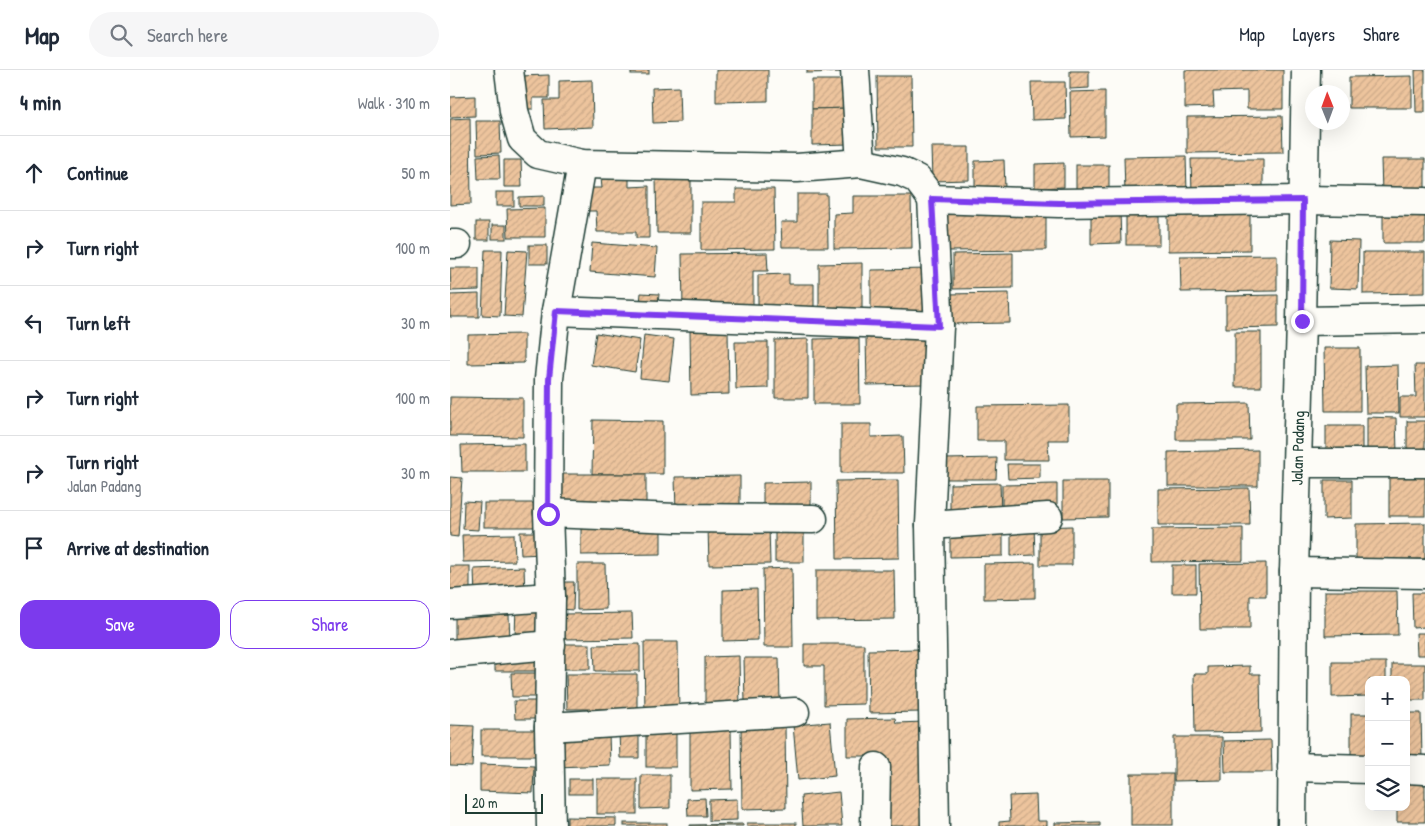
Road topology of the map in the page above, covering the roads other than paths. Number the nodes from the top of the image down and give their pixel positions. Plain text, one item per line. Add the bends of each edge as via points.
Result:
1 (509, 70) edge
2 (855, 70) edge
3 (1306, 70) edge
4 (861, 163) junction
5 (582, 164) junction
6 (932, 199) junction
7 (1303, 200) junction
8 (1425, 202) edge
9 (556, 311) junction
10 (1425, 319) edge
11 (1302, 321) junction
12 (939, 326) junction
13 (1298, 462) junction
14 (1425, 462) edge
15 (548, 514) junction
16 (1048, 518) dead end
17 (813, 520) dead end
18 (930, 525) junction
19 (1294, 572) junction
20 (1425, 574) edge
21 (551, 597) junction
22 (450, 604) edge
23 (551, 645) junction
24 (450, 654) edge
25 (795, 712) dead end
26 (549, 727) junction
27 (876, 767) dead end
28 (1292, 767) junction
29 (1365, 768) edge
30 (1410, 769) edge
31 (1425, 770) edge
32 (551, 826) edge
33 (875, 826) edge
34 (935, 826) edge
35 (1292, 826) edge

1 - 5 street via 514,111 522,139 538,154
2 - 4 street
3 - 7 street, Jalan Padang
4 - 5 street via 797,168
4 - 6 street via 902,172 917,179
5 - 9 street
6 - 7 street via 1059,203
6 - 12 street
7 - 8 street
7 - 11 street, Jalan Padang
9 - 12 street
9 - 15 street via 549,379
10 - 11 street
11 - 13 street, Jalan Padang
12 - 18 street
13 - 14 street
13 - 19 street, Jalan Padang
15 - 17 street
15 - 21 street
16 - 18 street
18 - 34 street
19 - 20 street
19 - 28 street, Jalan Padang
21 - 22 street
21 - 23 street
23 - 24 street
23 - 26 street
25 - 26 street
26 - 32 street
27 - 33 street
28 - 29 street
28 - 35 street, Jalan Padang
30 - 31 street

